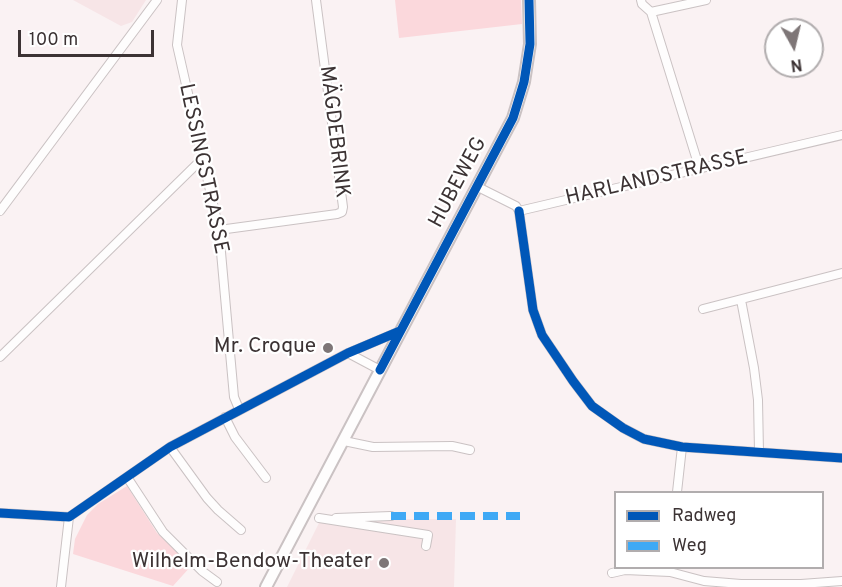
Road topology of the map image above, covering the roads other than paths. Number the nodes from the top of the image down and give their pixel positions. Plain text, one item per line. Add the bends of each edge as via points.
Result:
1 (157, 0) edge
2 (182, 0) edge
3 (316, 0) edge
4 (529, 0) edge
5 (641, 0) edge
6 (706, 0) edge
7 (651, 12) junction
8 (842, 135) edge
9 (202, 159) junction
10 (700, 170) junction
11 (478, 187) junction
12 (0, 211) edge
13 (519, 211) junction
14 (219, 230) junction
15 (842, 273) edge
16 (741, 300) junction
17 (703, 309) dead end
18 (400, 331) junction
19 (348, 353) junction
20 (0, 357) edge
21 (376, 368) junction
22 (239, 409) junction
23 (225, 417) junction
24 (344, 441) junction
25 (170, 447) junction
26 (682, 447) junction
27 (470, 450) dead end
28 (759, 452) junction
29 (842, 458) edge
30 (127, 477) junction
31 (267, 478) dead end
32 (677, 491) edge
33 (0, 513) edge
34 (391, 516) dead end
35 (69, 517) junction
36 (373, 517) junction
37 (302, 518) junction
38 (319, 518) junction
39 (371, 527) junction
40 (242, 530) dead end
41 (426, 546) dead end
42 (670, 569) edge
43 (612, 573) dead end
44 (218, 582) dead end
45 (842, 582) edge
46 (746, 586) edge
47 (61, 587) edge
48 (266, 587) edge

1 - 12 street
2 - 9 street, LESSINGSTRASSE via 177,45
3 - 14 street, MÄGDEBRINK via 342,212
4 - 11 street, HUBEWEG via 530,44 524,82 513,118
5 - 7 street
6 - 7 street
7 - 10 street
8 - 10 street, HARLANDSTRASSE
9 - 14 street, LESSINGSTRASSE
9 - 20 street
10 - 13 street, HARLANDSTRASSE
11 - 13 street
11 - 18 street, HUBEWEG
13 - 26 street via 533,310 545,340 573,381 592,406 623,428 644,439
14 - 22 street, LESSINGSTRASSE via 234,397
15 - 16 street
16 - 17 street
16 - 28 street via 758,400
18 - 19 street
18 - 21 street, HUBEWEG
19 - 21 street
19 - 22 street
21 - 24 street, HUBEWEG
22 - 23 street
23 - 25 street
23 - 31 street via 235,437
24 - 27 street via 374,447 453,446
24 - 37 street, HUBEWEG
25 - 30 street
25 - 40 street via 207,498
26 - 28 street
26 - 32 street
28 - 29 street
30 - 35 street
30 - 44 street via 163,532
33 - 35 street
34 - 36 street
35 - 47 street
36 - 38 street
36 - 39 street
37 - 38 street
37 - 48 street, HUBEWEG
38 - 39 street
39 - 41 street via 428,535
42 - 43 street
42 - 46 street via 704,581
45 - 46 street

